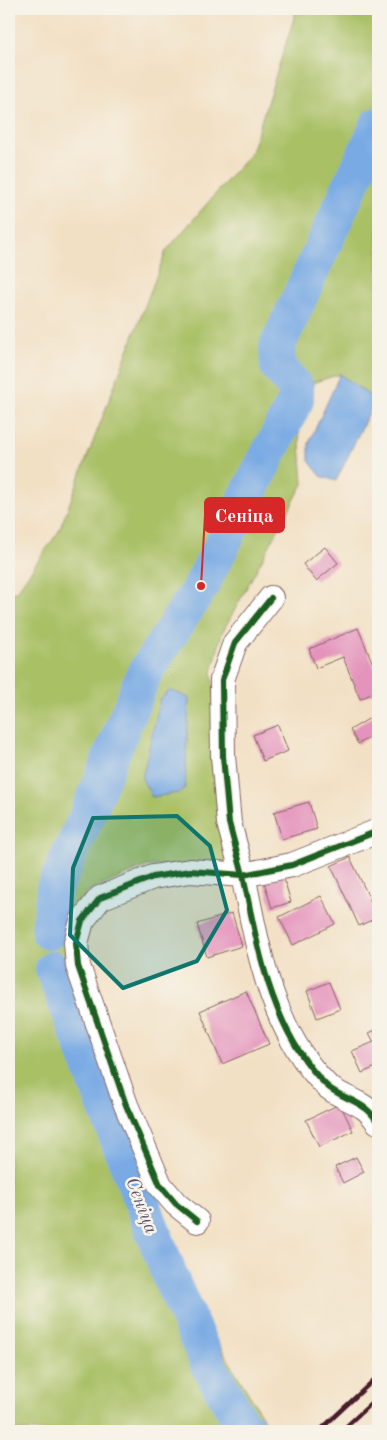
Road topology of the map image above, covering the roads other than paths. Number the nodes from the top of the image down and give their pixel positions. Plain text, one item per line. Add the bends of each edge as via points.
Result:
1 (271, 598) dead end
2 (378, 830) edge
3 (243, 875) junction
4 (378, 1122) edge
5 (197, 1221) dead end

1 - 3 street via 236,643 222,680 223,756 229,823
2 - 3 street via 292,865
3 - 4 street via 261,963 301,1056 327,1086 367,1109
3 - 5 street via 190,871 153,877 126,887 100,898 82,922 76,943 78,966 126,1105 160,1185

